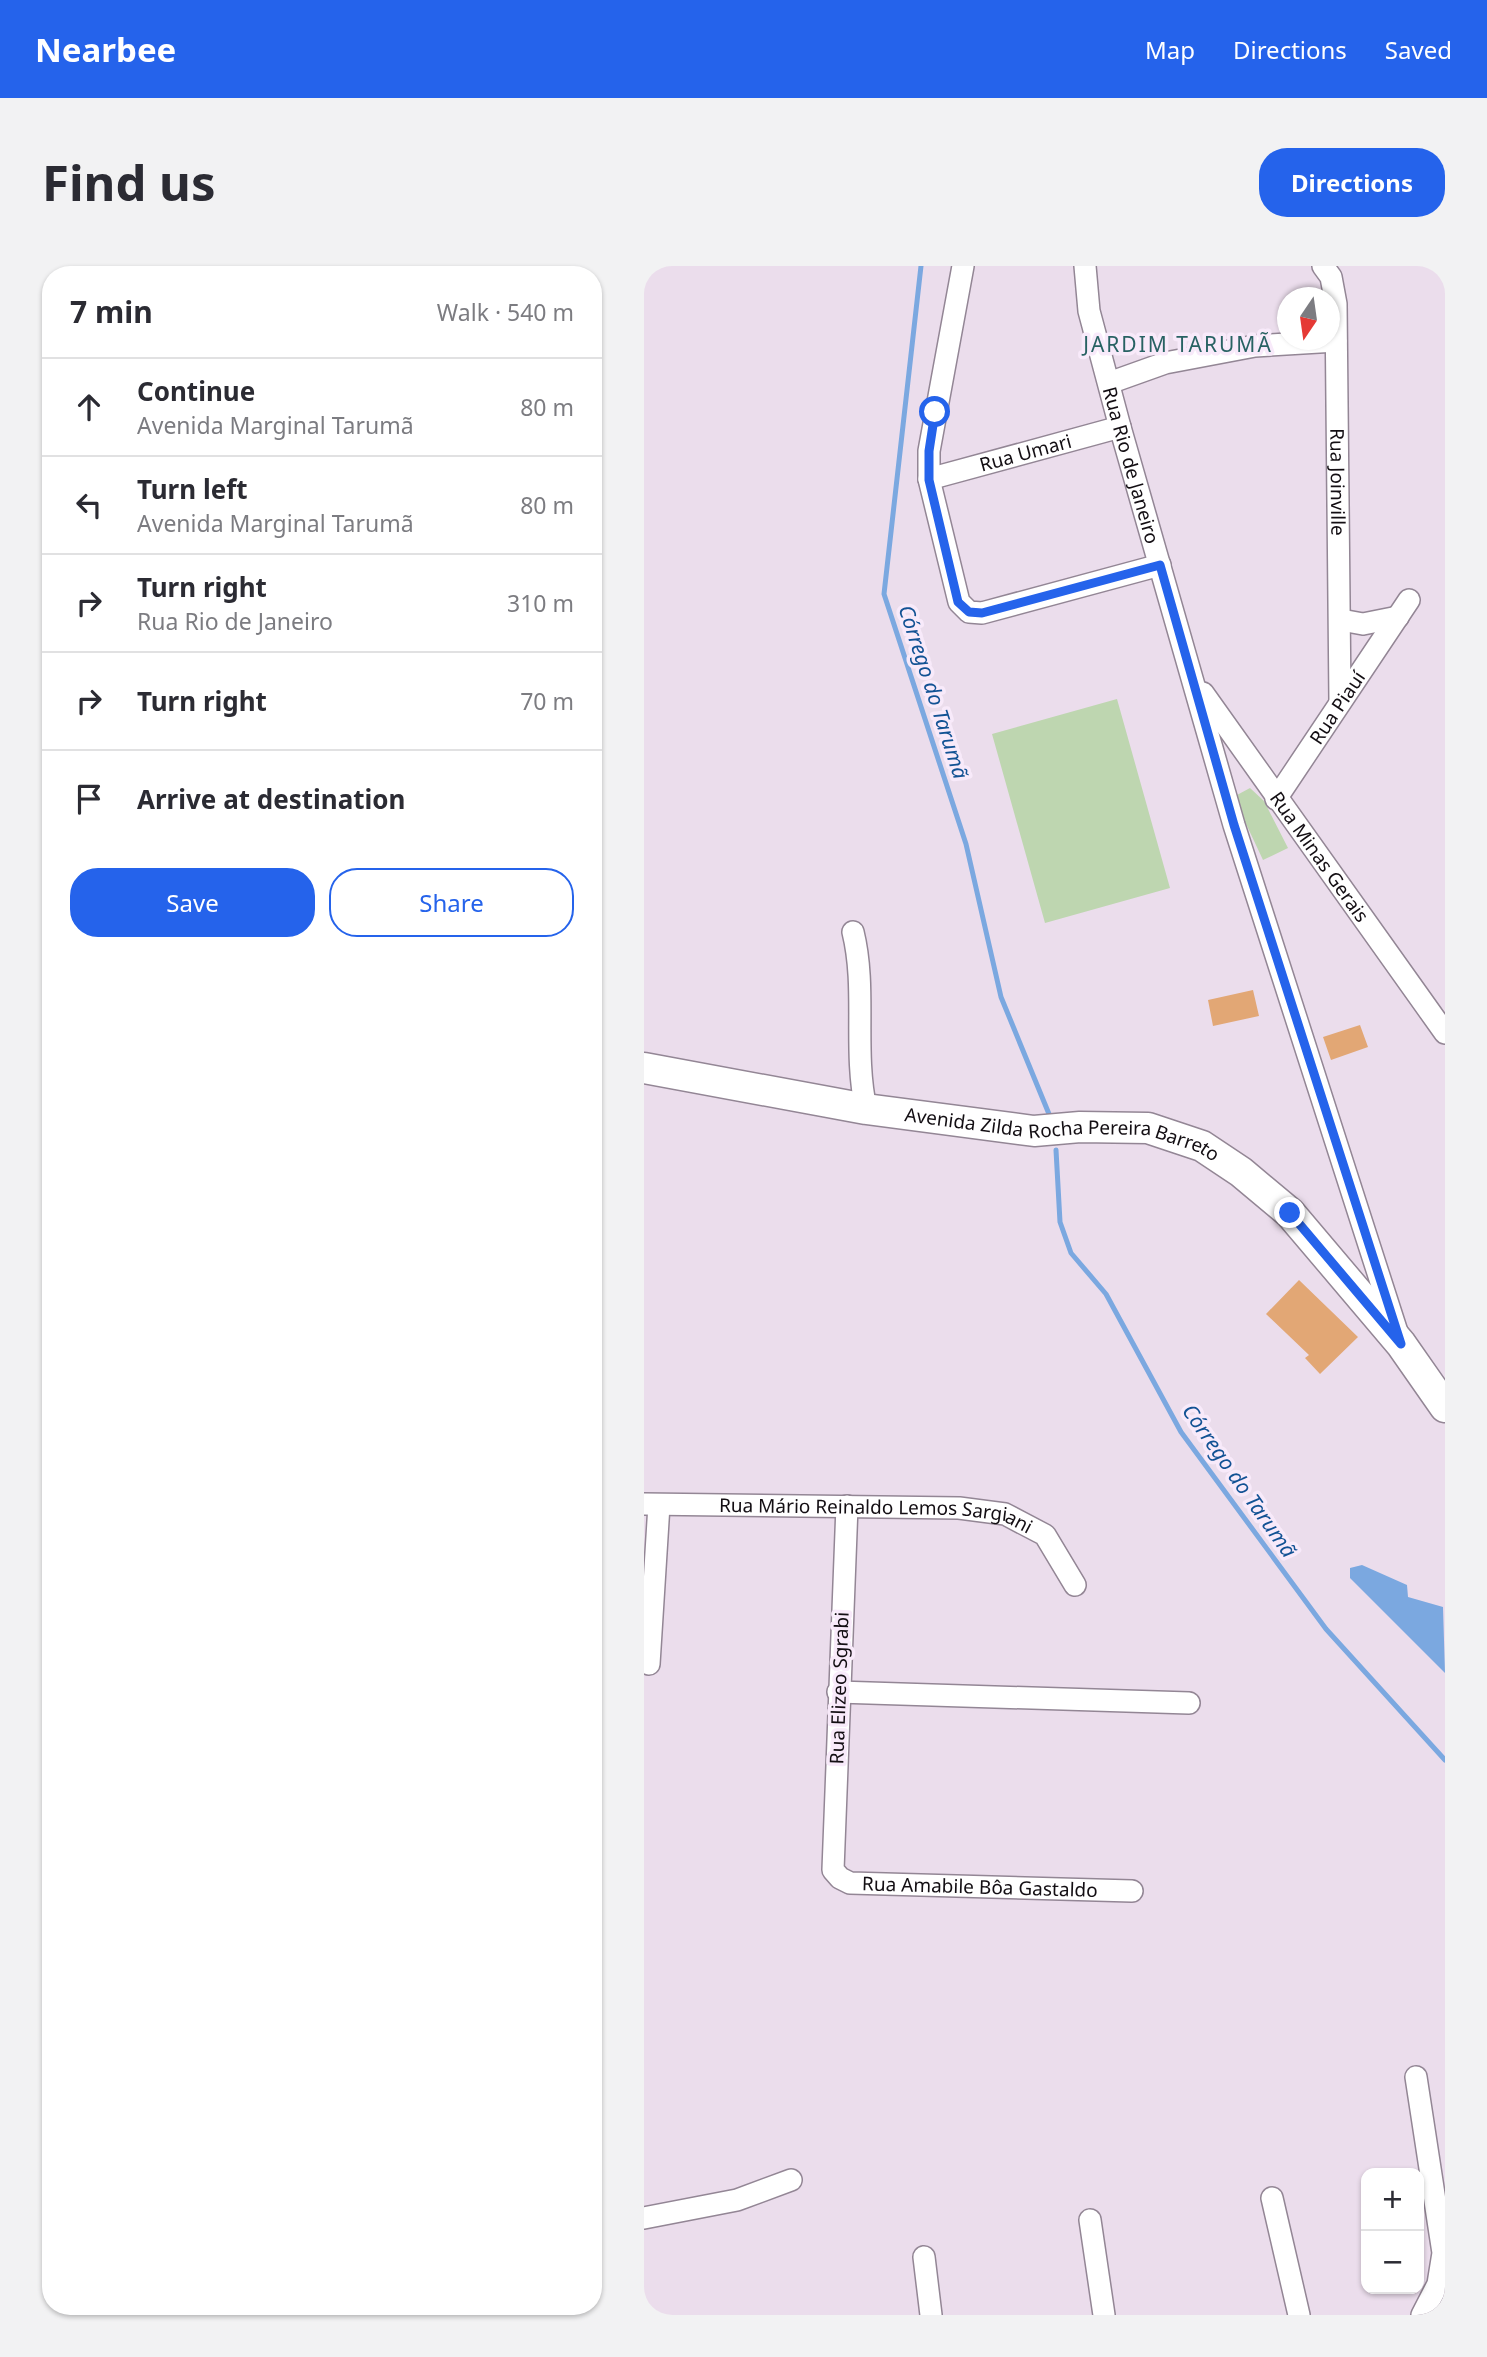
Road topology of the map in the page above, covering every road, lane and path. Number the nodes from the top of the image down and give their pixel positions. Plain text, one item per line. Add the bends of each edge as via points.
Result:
1 (963, 266) edge
2 (1085, 266) edge
3 (1323, 266) edge
4 (1333, 287) edge
5 (1277, 345) edge
6 (1336, 350) edge
7 (1109, 383) junction
8 (1119, 427) junction
9 (929, 480) junction
10 (1160, 565) junction
11 (1341, 620) junction
12 (1194, 680) junction
13 (1340, 701) junction
14 (1276, 799) junction
15 (853, 932) dead end
16 (1445, 1033) edge
17 (644, 1068) edge
18 (866, 1109) junction
19 (1401, 1344) junction
20 (1445, 1407) edge
21 (651, 1505) edge
22 (847, 1506) junction
23 (1075, 1585) dead end
24 (649, 1664) dead end
25 (838, 1692) junction
26 (1189, 1703) dead end
27 (833, 1870) joint
28 (1132, 1891) dead end
29 (1416, 2077) dead end
30 (791, 2180) dead end
31 (1272, 2198) dead end
32 (644, 2218) edge
33 (1090, 2220) dead end
34 (924, 2257) dead end
35 (931, 2315) edge
36 (1104, 2315) edge
37 (1299, 2315) edge
38 (1422, 2315) edge

1 - 9 street via 935,412
2 - 7 street, Rua Rio de Janeiro via 1089,311
3 - 4 street, Rua Joinville
5 - 7 street via 1178,360
6 - 11 street, Rua Joinville
7 - 8 street, Rua Rio de Janeiro
8 - 9 street, Rua Umari
8 - 10 street, Rua Rio de Janeiro
9 - 10 street via 958,602 969,612 982,613
10 - 12 street, Rua Rio de Janeiro
11 - 13 street, Rua Joinville
11 - 13 street, Rua Piauí via 1363,624 1404,609
12 - 14 street, Rua Minas Gerais
12 - 19 street, Rua Rio de Janeiro via 1234,825
13 - 14 street, Rua Piauí
14 - 16 street, Rua Minas Gerais
15 - 18 street via 859,967 859,1079
17 - 18 street, Avenida Zilda Rocha Pereira Barreto
18 - 19 street, Avenida Zilda Rocha Pereira Barreto via 1034,1130 1148,1128 1202,1146 1290,1213
19 - 20 street, Avenida Zilda Rocha Pereira Barreto
21 - 22 street, Rua Mário Reinaldo Lemos Sargiani
21 - 24 street
22 - 23 street, Rua Mário Reinaldo Lemos Sargiani via 959,1508 1005,1514 1045,1535
22 - 25 street, Rua Elizeo Sgrabi
25 - 26 street
25 - 27 street, Rua Elizeo Sgrabi
27 - 28 street, Rua Amabile Bôa Gastaldo via 850,1883
29 - 38 street via 1443,2253 1438,2284
30 - 32 street via 737,2200
31 - 37 street
33 - 36 street
34 - 35 street

